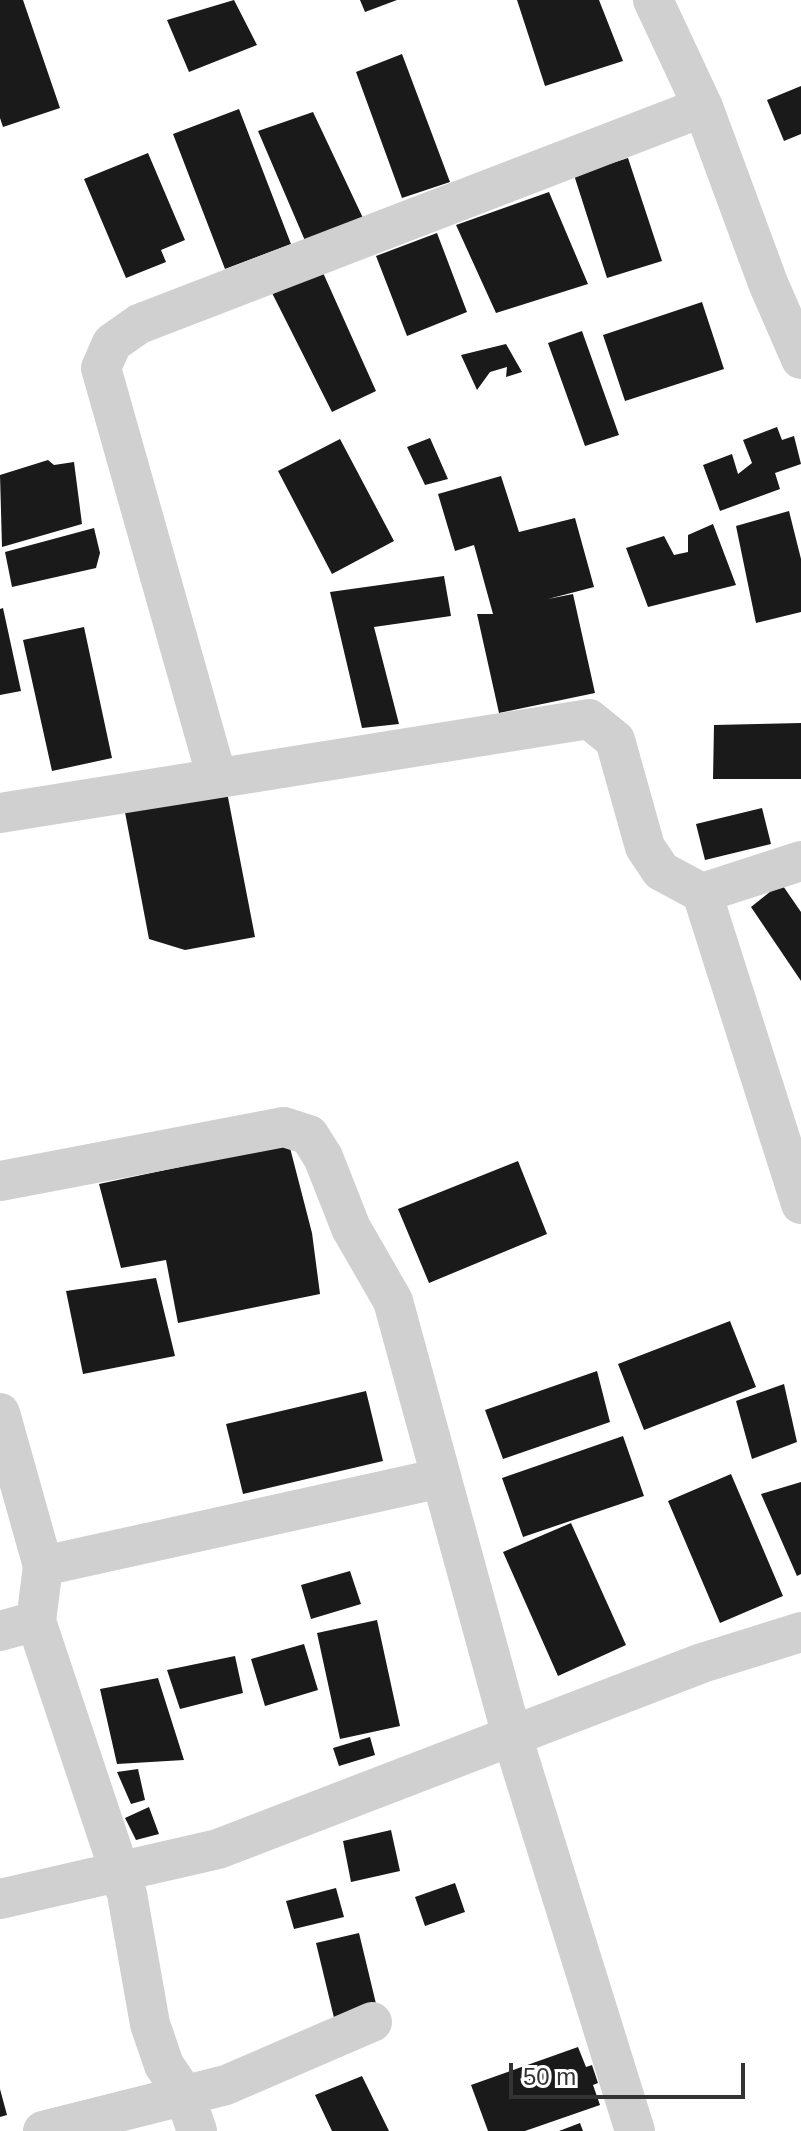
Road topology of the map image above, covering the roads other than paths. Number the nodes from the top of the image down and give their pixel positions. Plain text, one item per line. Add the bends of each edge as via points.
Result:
1 (653, 0) edge
2 (703, 107) junction
3 (801, 359) edge
4 (217, 778) junction
5 (0, 813) edge
6 (801, 861) edge
7 (702, 893) junction
8 (0, 1181) edge
9 (801, 1204) edge
10 (0, 1413) edge
11 (441, 1478) junction
12 (43, 1566) junction
13 (18, 1626) edge
14 (801, 1632) edge
15 (512, 1736) junction
16 (118, 1872) junction
17 (0, 1899) edge
18 (372, 2022) dead end
19 (191, 2114) edge
20 (43, 2131) edge
21 (635, 2131) edge

1 - 2 street
2 - 3 street
2 - 4 street via 139,324 112,343 101,368
4 - 5 street
4 - 7 street via 589,719 615,740 645,847 661,871
6 - 7 street
7 - 9 street
8 - 11 street via 284,1127 309,1135 351,1228 393,1301
10 - 12 street
11 - 12 street
11 - 15 street
12 - 13 street
13 - 16 street
14 - 15 street via 702,1663
15 - 16 street via 218,1849
15 - 21 street
16 - 17 street
16 - 19 street via 134,1927 150,2024 164,2065
18 - 19 street via 226,2085
19 - 20 street

